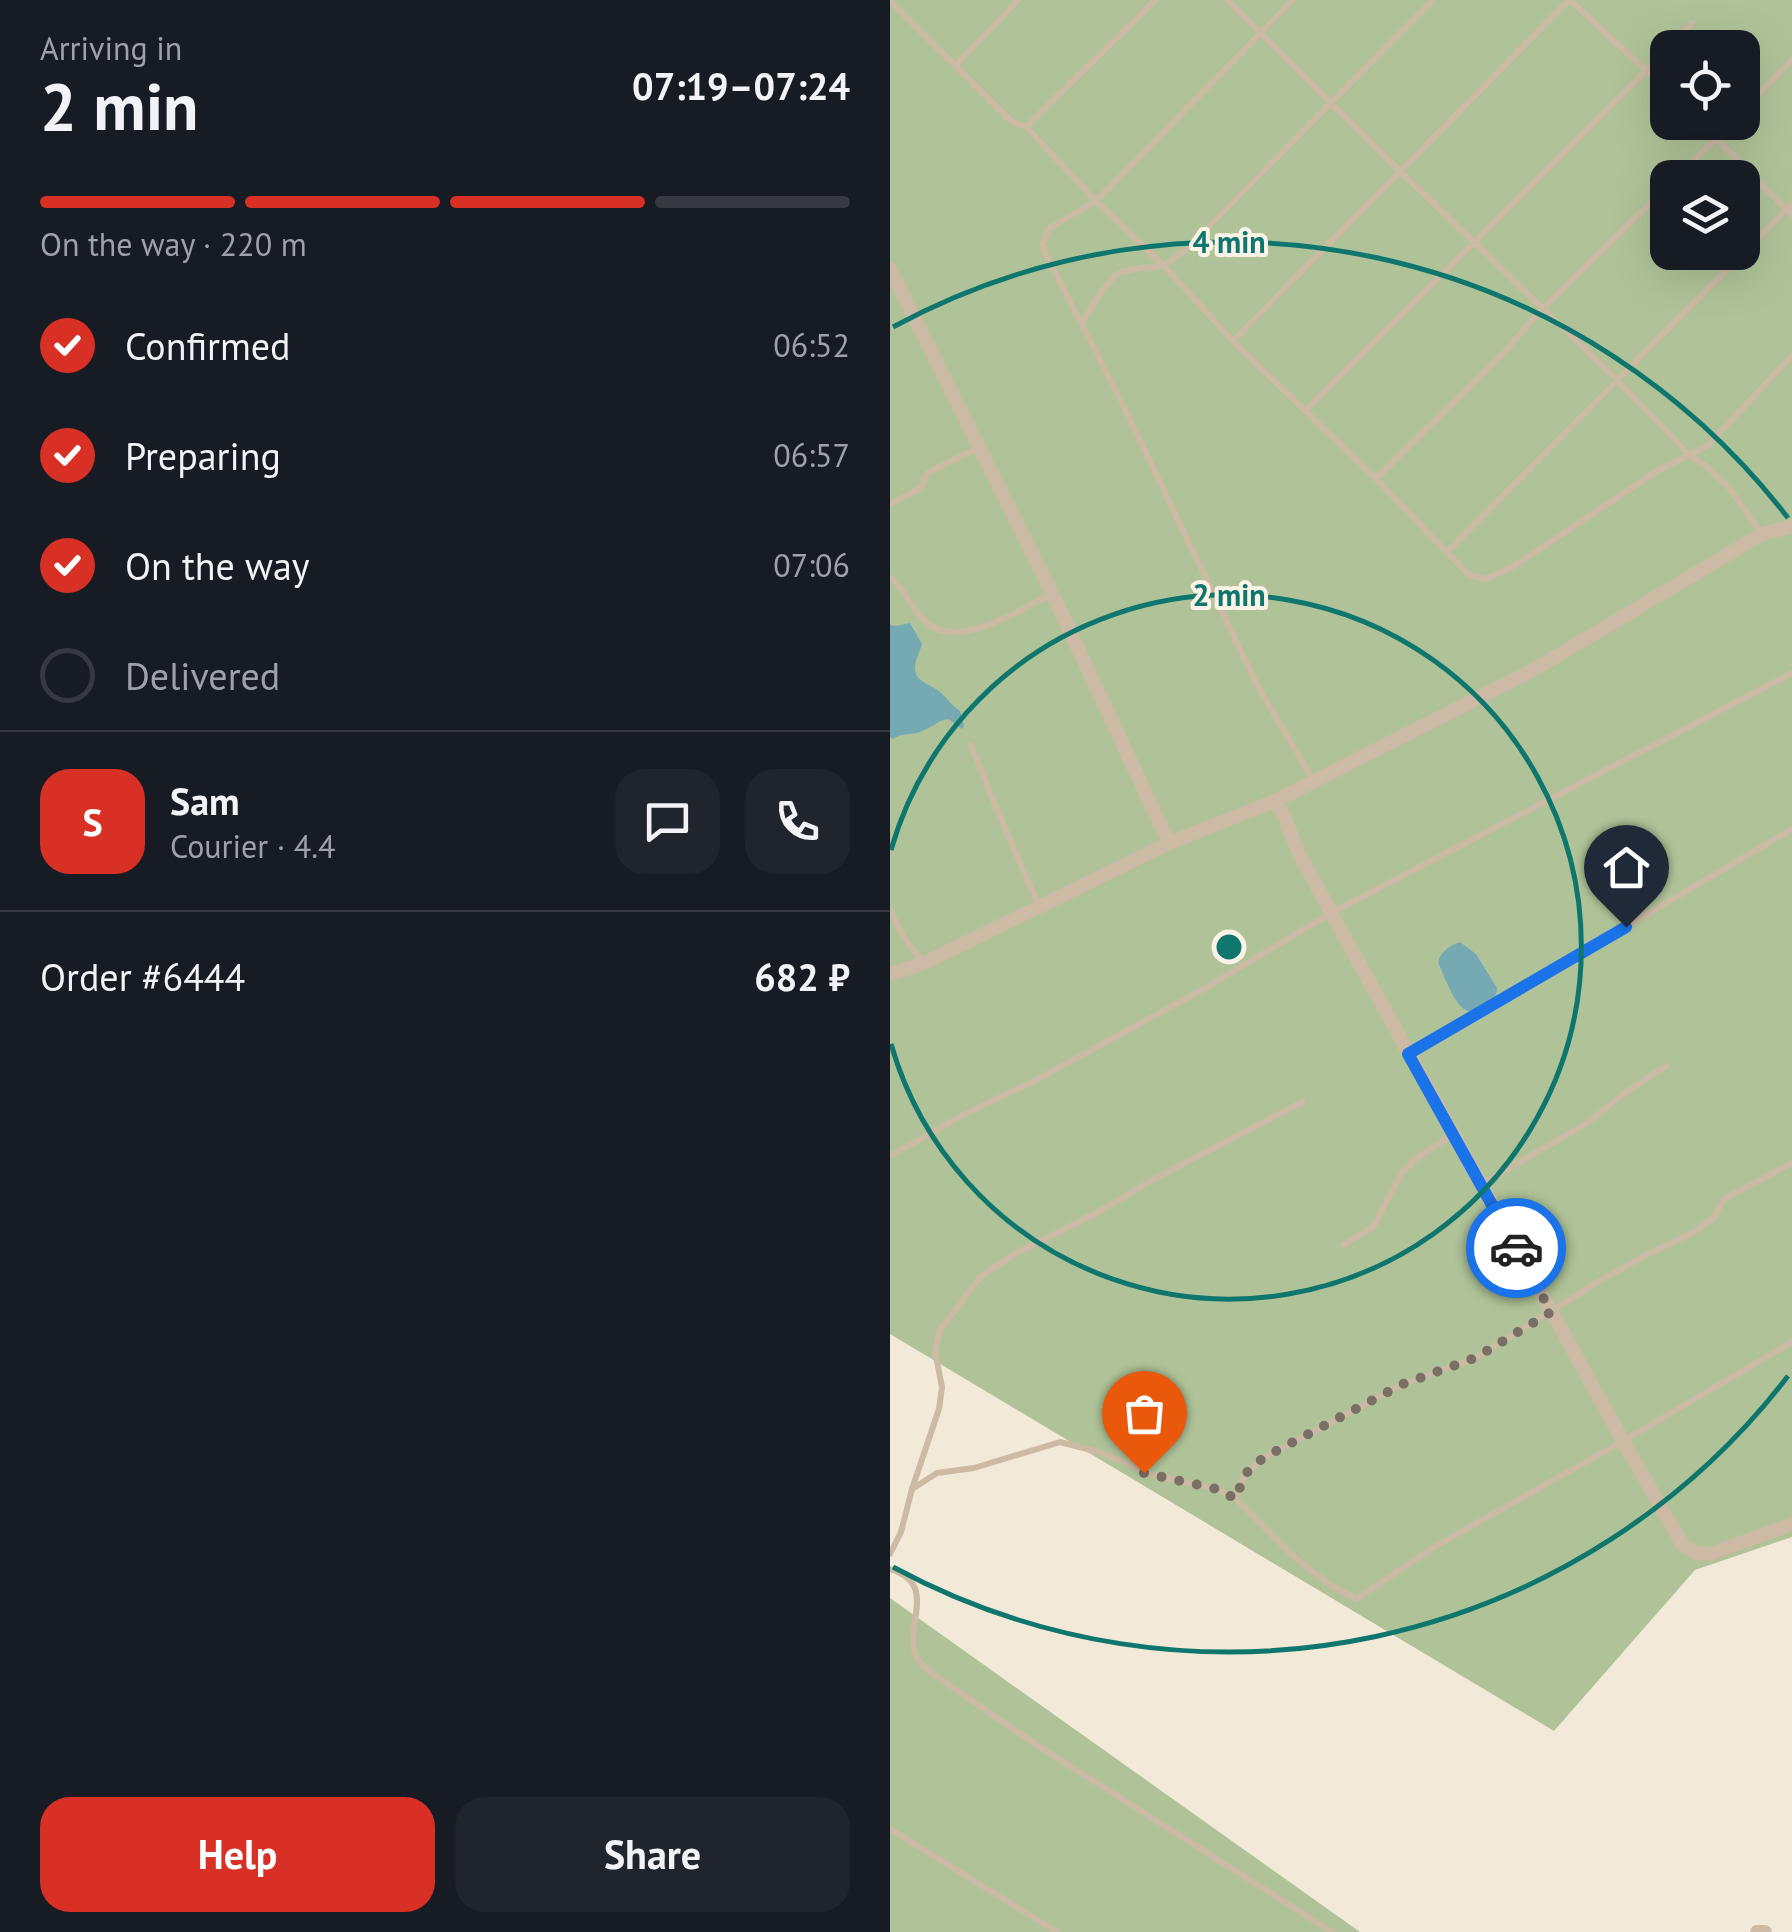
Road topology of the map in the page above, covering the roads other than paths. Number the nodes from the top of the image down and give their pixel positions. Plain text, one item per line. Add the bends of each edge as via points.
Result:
1 (1018, 0) edge
2 (1155, 0) edge
3 (1226, 0) edge
4 (1293, 0) edge
5 (1433, 0) edge
6 (1570, 0) edge
7 (890, 1) edge
8 (1692, 23) dead end
9 (1685, 30) edge
10 (1259, 33) junction
11 (1792, 60) edge
12 (955, 66) junction
13 (1650, 67) edge
14 (1646, 71) junction
15 (1650, 75) edge
16 (1760, 93) edge
17 (1330, 104) junction
18 (1026, 127) junction
19 (1714, 140) edge
20 (1718, 140) edge
21 (1694, 160) edge
22 (1401, 172) junction
23 (1096, 201) junction
24 (1650, 204) edge
25 (1790, 209) edge
26 (1476, 242) junction
27 (1164, 266) junction
28 (890, 270) edge
29 (1542, 309) junction
30 (1082, 324) junction
31 (1233, 341) junction
32 (1792, 356) edge
33 (1616, 379) junction
34 (1306, 410) junction
35 (979, 447) junction
36 (1690, 456) junction
37 (1376, 478) junction
38 (890, 504) edge
39 (1792, 526) edge
40 (1762, 534) junction
41 (1446, 552) junction
42 (890, 577) edge
43 (1052, 593) junction
44 (1792, 673) edge
45 (971, 745) dead end
46 (1314, 782) junction
47 (1278, 800) junction
48 (1792, 829) edge
49 (1169, 844) junction
50 (1040, 907) junction
51 (890, 911) edge
52 (1331, 913) junction
53 (924, 963) junction
54 (890, 974) edge
55 (1408, 1054) junction
56 (1666, 1066) dead end
57 (1302, 1102) dead end
58 (1452, 1134) junction
59 (890, 1156) edge
60 (1792, 1162) edge
61 (1481, 1185) junction
62 (1343, 1245) dead end
63 (1551, 1312) junction
64 (1792, 1342) edge
65 (1622, 1442) junction
66 (912, 1489) junction
67 (1236, 1499) junction
68 (1792, 1524) edge
69 (890, 1554) edge
70 (890, 1569) edge
71 (890, 1829) edge
72 (1057, 1932) edge
73 (1332, 1932) edge
74 (1757, 1932) edge
75 (1765, 1932) edge

1 - 12 lane
2 - 18 lane
3 - 10 lane
4 - 10 lane
5 - 17 lane
6 - 14 lane
6 - 22 lane
7 - 12 lane
8 - 9 lane
10 - 17 lane
10 - 23 lane
11 - 16 lane
12 - 18 lane via 1011,121
13 - 14 lane
14 - 15 lane
14 - 26 lane
17 - 22 lane
17 - 27 lane
18 - 23 lane
19 - 21 lane
20 - 25 lane
22 - 26 lane
22 - 31 lane
23 - 27 lane
23 - 30 lane via 1048,228 1043,244
24 - 29 lane
25 - 33 lane
26 - 29 lane
26 - 34 lane
27 - 30 lane via 1118,273
27 - 31 lane
28 - 35 street
29 - 33 lane
29 - 37 lane
30 - 46 lane via 1258,688
31 - 34 lane
32 - 36 lane
33 - 36 lane
33 - 41 lane
34 - 37 lane
35 - 38 lane via 927,473 921,488
35 - 43 street
36 - 40 lane via 1728,488
36 - 41 lane via 1486,579 1469,575
37 - 41 lane
39 - 40 street
40 - 46 street via 1534,670
42 - 43 lane via 918,615 945,632 1000,621
43 - 49 street
44 - 52 lane
45 - 50 lane
46 - 47 street
47 - 49 street
47 - 52 street
48 - 55 lane
49 - 50 street
50 - 53 street
51 - 53 lane
52 - 55 street
52 - 59 lane
53 - 54 street
55 - 58 street
56 - 61 lane via 1587,1123
57 - 66 lane via 980,1277 940,1330 939,1409
58 - 61 street
58 - 62 lane via 1414,1160 1373,1227
60 - 63 lane via 1724,1200 1714,1218 1694,1232
61 - 63 street
63 - 65 street
63 - 67 lane via 1475,1358 1403,1384 1263,1458 1244,1475
64 - 65 lane
65 - 67 lane via 1434,1547 1356,1599 1293,1556
65 - 68 street via 1683,1546 1710,1554
66 - 67 lane via 936,1473 1060,1442
66 - 69 lane
70 - 73 lane via 916,1590 914,1645 926,1669
71 - 72 lane
74 - 75 street

